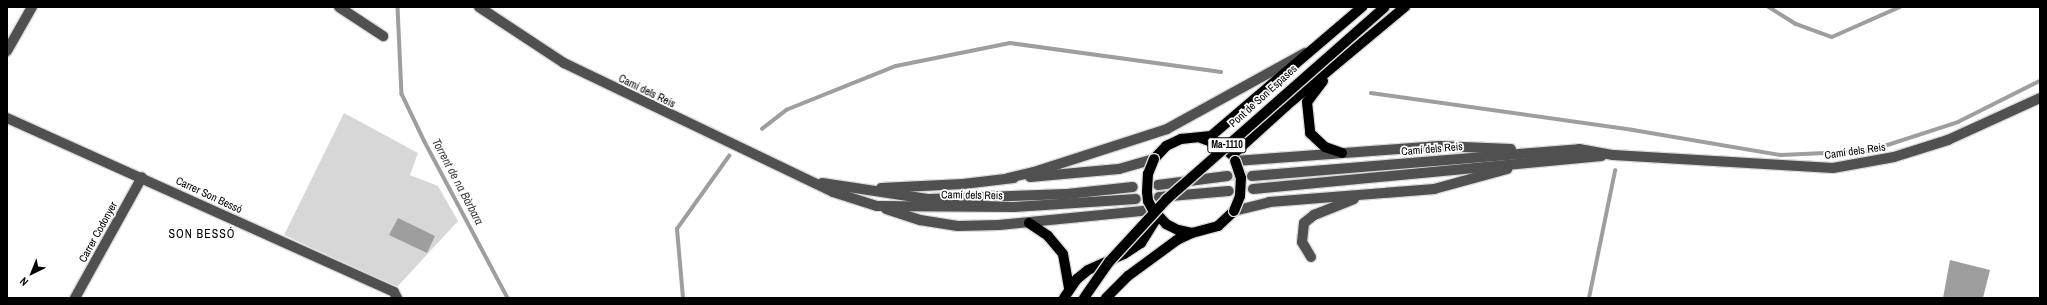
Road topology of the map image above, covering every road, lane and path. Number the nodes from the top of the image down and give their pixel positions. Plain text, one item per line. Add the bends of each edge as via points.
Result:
1 (32, 7) edge
2 (339, 7) edge
3 (479, 7) edge
4 (1362, 7) edge
5 (1385, 7) edge
6 (1405, 7) edge
7 (383, 36) dead end
8 (1357, 46) junction
9 (7, 51) edge
10 (1310, 51) junction
11 (2040, 98) edge
12 (7, 118) edge
13 (1201, 138) junction
14 (1525, 152) junction
15 (1342, 153) junction
16 (1613, 155) junction
17 (1154, 158) junction
18 (1233, 158) junction
19 (1517, 165) junction
20 (1227, 176) tunnel mouth
21 (1252, 176) tunnel mouth
22 (142, 178) junction
23 (1008, 178) junction
24 (812, 181) junction
25 (1158, 184) dead end
26 (1133, 187) dead end
27 (1253, 189) dead end
28 (857, 190) junction
29 (1229, 191) dead end
30 (1371, 194) junction
31 (1159, 197) dead end
32 (1136, 199) dead end
33 (877, 206) junction
34 (1234, 211) junction
35 (1156, 213) junction
36 (1029, 223) junction
37 (1192, 232) junction
38 (1311, 257) dead end
39 (1066, 294) edge
40 (77, 297) edge
41 (397, 298) edge
42 (1084, 298) edge
43 (1106, 298) edge

1 - 9 street
2 - 7 street
3 - 24 street, Camí dels Reis via 564,63 695,128
4 - 10 main road, Ma-1110
5 - 42 main road, Pont de Son Espases / Ma-1110, bridge via 1167,199 1108,262
6 - 8 main road, Ma-1110
8 - 15 main road via 1347,60 1318,86 1308,102 1310,133 1325,146
8 - 18 main road, Ma-1110
10 - 13 main road, Ma-1110 via 1211,136
10 - 23 street via 1167,129
11 - 16 street, Camí dels Reis via 1948,140 1894,157 1833,168
12 - 22 street, Carrer Son Bessó
13 - 17 main road, Ma-1110 via 1181,139 1166,146
13 - 18 main road, Ma-1110 via 1220,145
14 - 15 street via 1510,148 1439,146
14 - 16 street, Camí dels Reis via 1580,149
14 - 21 street, Camí dels Reis
15 - 18 street
16 - 19 street, Camí dels Reis
17 - 23 street via 1119,169
17 - 35 main road, Ma-1110, bridge via 1148,174 1147,192 1148,201
18 - 34 main road, Ma-1110, bridge via 1241,178 1240,196
19 - 27 street, Camí dels Reis
19 - 30 street via 1496,174 1434,189
20 - 25 street
22 - 40 street, Carrer Codonyer
22 - 41 street, Carrer Son Bessó via 394,292
23 - 28 street via 963,184
24 - 28 street, Camí dels Reis
24 - 33 street, Camí dels Reis via 833,192
26 - 28 street, Camí dels Reis via 1067,194 928,199
29 - 31 street
30 - 34 street via 1269,202
30 - 38 street via 1338,204 1314,215 1304,223 1302,242
32 - 33 street, Camí dels Reis via 1014,207
33 - 36 street via 920,220 958,226
34 - 37 main road, Ma-1110 via 1218,226 1204,232
35 - 36 street
35 - 37 main road, Ma-1110 via 1178,230
35 - 39 main road via 1141,242 1124,254 1088,270
36 - 39 main road via 1048,236 1063,254
37 - 43 main road, Ma-1110 via 1128,276

